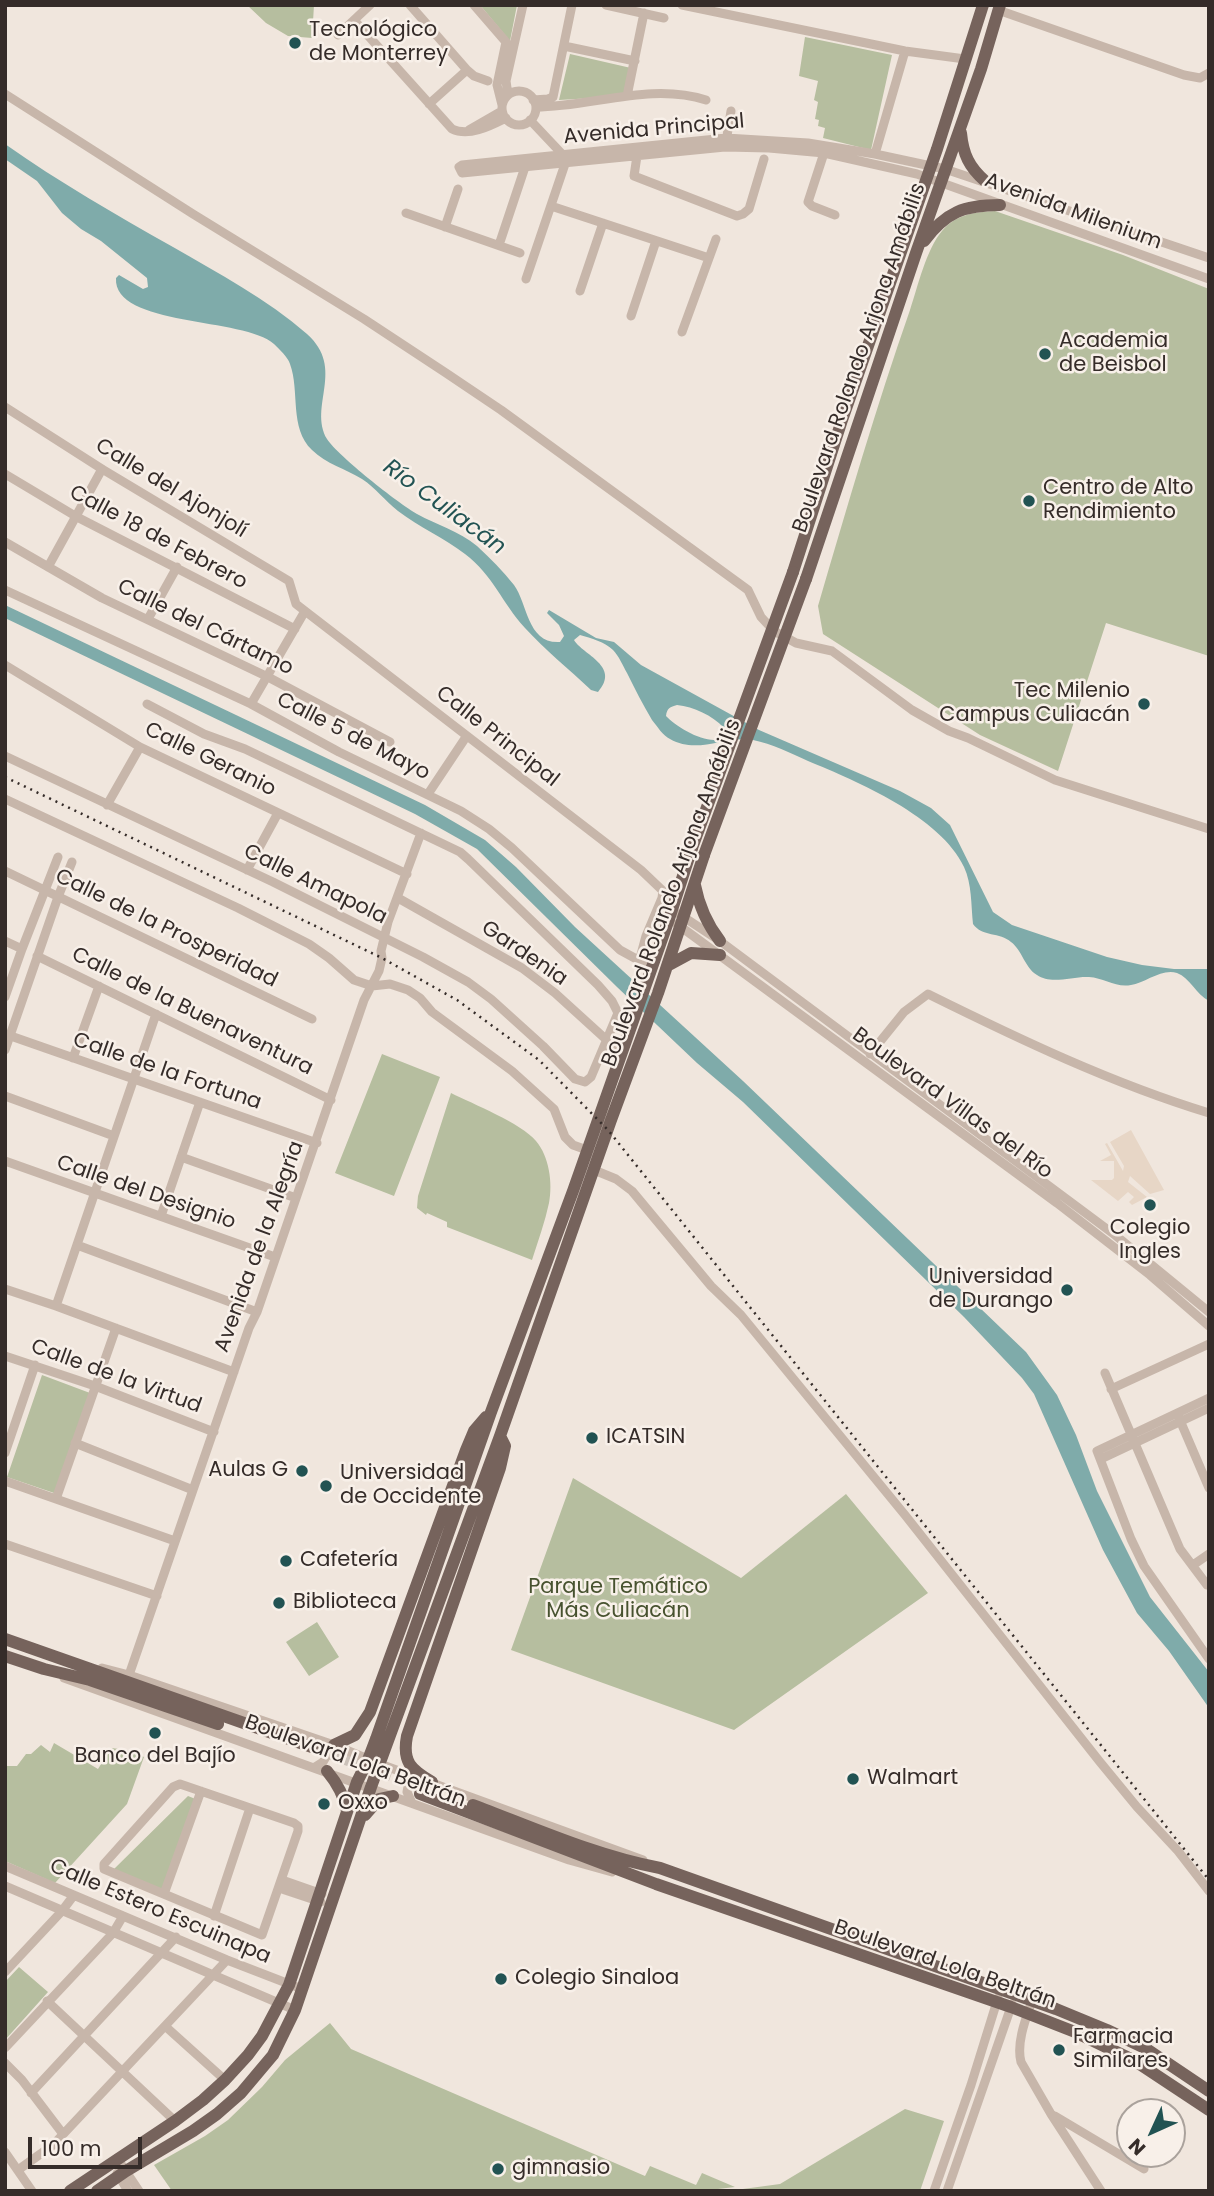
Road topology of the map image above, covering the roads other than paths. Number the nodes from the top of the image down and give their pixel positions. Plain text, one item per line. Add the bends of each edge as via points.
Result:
1 (370, 5) edge
2 (410, 5) edge
3 (474, 5) edge
4 (523, 5) edge
5 (572, 5) edge
6 (606, 5) edge
7 (682, 5) edge
8 (983, 5) edge
9 (999, 8) edge
10 (644, 13) junction
11 (664, 18) dead end
12 (354, 20) junction
13 (338, 35) dead end
14 (510, 43) junction
15 (564, 46) junction
16 (905, 51) junction
17 (965, 59) junction
18 (635, 61) junction
19 (467, 70) junction
20 (1209, 73) edge
21 (488, 80) dead end
22 (5, 94) edge
23 (508, 95) junction
24 (628, 96) junction
25 (706, 100) dead end
26 (554, 101) junction
27 (534, 103) junction
28 (429, 104) junction
29 (503, 111) junction
30 (731, 111) dead end
31 (530, 120) junction
32 (961, 126) junction
33 (726, 143) junction
34 (824, 153) junction
35 (875, 154) junction
36 (640, 156) junction
37 (564, 159) junction
38 (764, 159) dead end
39 (526, 163) junction
40 (464, 169) dead end
41 (946, 169) junction
42 (929, 172) junction
43 (985, 181) junction
44 (940, 183) junction
45 (458, 189) dead end
46 (1000, 205) junction
47 (551, 206) junction
48 (406, 213) dead end
49 (835, 215) dead end
50 (603, 223) junction
51 (445, 227) junction
52 (716, 239) dead end
53 (656, 241) junction
54 (499, 245) junction
55 (520, 253) dead end
56 (916, 253) junction
57 (709, 258) junction
58 (1209, 258) edge
59 (526, 279) dead end
60 (1209, 279) edge
61 (580, 291) dead end
62 (631, 316) dead end
63 (682, 332) dead end
64 (5, 407) edge
65 (102, 469) junction
66 (5, 474) edge
67 (77, 517) junction
68 (5, 542) edge
69 (48, 567) junction
70 (177, 567) junction
71 (5, 590) edge
72 (305, 611) junction
73 (148, 619) junction
74 (295, 629) junction
75 (5, 665) edge
76 (268, 677) junction
77 (147, 704) dead end
78 (251, 704) junction
79 (466, 737) junction
80 (390, 742) dead end
81 (140, 747) junction
82 (5, 756) edge
83 (428, 794) junction
84 (5, 799) edge
85 (107, 805) junction
86 (278, 813) junction
87 (1209, 828) edge
88 (421, 833) junction
89 (58, 857) dead end
90 (72, 862) dead end
91 (247, 870) junction
92 (5, 871) edge
93 (407, 874) junction
94 (695, 880) junction
95 (44, 890) junction
96 (58, 897) junction
97 (398, 898) junction
98 (671, 914) junction
99 (683, 922) junction
100 (383, 938) junction
101 (5, 941) edge
102 (22, 948) junction
103 (733, 951) junction
104 (723, 952) junction
105 (37, 956) junction
106 (645, 965) junction
107 (667, 965) junction
108 (99, 986) junction
109 (372, 986) junction
110 (5, 997) edge
111 (156, 1014) junction
112 (312, 1019) dead end
113 (8, 1035) edge
114 (606, 1040) junction
115 (5, 1050) edge
116 (621, 1053) junction
117 (870, 1054) junction
118 (73, 1058) junction
119 (134, 1079) junction
120 (5, 1096) edge
121 (331, 1100) junction
122 (200, 1102) junction
123 (1209, 1113) edge
124 (114, 1136) junction
125 (317, 1143) junction
126 (587, 1150) junction
127 (181, 1157) junction
128 (5, 1161) edge
129 (594, 1170) junction
130 (95, 1193) junction
131 (296, 1198) junction
132 (161, 1216) junction
133 (77, 1245) junction
134 (275, 1257) junction
135 (5, 1289) edge
136 (56, 1306) junction
137 (257, 1312) junction
138 (1209, 1312) edge
139 (1209, 1326) edge
140 (116, 1328) junction
141 (1209, 1344) edge
142 (5, 1356) edge
143 (35, 1365) junction
144 (233, 1372) junction
145 (1105, 1373) dead end
146 (95, 1387) junction
147 (1111, 1390) junction
148 (1209, 1398) edge
149 (1209, 1408) edge
150 (491, 1412) junction
151 (1179, 1417) junction
152 (10, 1424) edge
153 (214, 1432) junction
154 (500, 1436) junction
155 (1133, 1439) junction
156 (75, 1443) junction
157 (5, 1453) edge
158 (5, 1481) edge
159 (1209, 1488) edge
160 (193, 1490) junction
161 (56, 1499) junction
162 (175, 1541) junction
163 (5, 1544) edge
164 (1209, 1554) edge
165 (1193, 1565) junction
166 (1207, 1585) edge
167 (157, 1596) junction
168 (5, 1639) edge
169 (49, 1654) junction
170 (5, 1656) edge
171 (1209, 1659) edge
172 (129, 1675) junction
173 (334, 1745) junction
174 (317, 1756) junction
175 (374, 1762) junction
176 (356, 1783) junction
177 (371, 1789) junction
178 (422, 1789) junction
179 (201, 1791) junction
180 (393, 1796) junction
181 (250, 1808) junction
182 (347, 1812) junction
183 (360, 1821) junction
184 (5, 1866) edge
185 (281, 1884) junction
186 (5, 1886) edge
187 (1209, 1891) edge
188 (164, 1894) junction
189 (74, 1895) junction
190 (317, 1897) junction
191 (333, 1902) junction
192 (62, 1911) junction
193 (123, 1916) junction
194 (214, 1916) junction
195 (113, 1933) junction
196 (176, 1937) junction
197 (162, 1953) junction
198 (227, 1960) junction
199 (5, 1972) edge
200 (214, 1975) junction
201 (289, 1985) junction
202 (302, 1989) junction
203 (999, 1996) junction
204 (47, 2001) junction
205 (1013, 2001) junction
206 (280, 2003) junction
207 (1030, 2007) junction
208 (295, 2010) junction
209 (165, 2026) junction
210 (84, 2036) junction
211 (5, 2048) edge
212 (5, 2063) edge
213 (121, 2072) junction
214 (225, 2080) junction
215 (1209, 2091) edge
216 (31, 2093) junction
217 (1209, 2110) edge
218 (1051, 2114) junction
219 (174, 2121) junction
220 (63, 2134) junction
221 (5, 2152) edge
222 (114, 2160) junction
223 (1144, 2169) dead end
224 (18, 2170) junction
225 (122, 2174) junction
226 (32, 2191) edge
227 (70, 2191) edge
228 (97, 2191) edge
229 (128, 2191) edge
230 (139, 2191) edge
231 (934, 2191) edge
232 (947, 2191) edge
233 (1101, 2191) edge

1 - 12 street
2 - 19 street
3 - 14 street
4 - 14 street
5 - 15 street
6 - 10 street
7 - 16 street
8 - 17 main road, Boulevard Rolando Arjona Amábilis
9 - 20 street via 1184,75 1200,78
9 - 32 main road, Boulevard Rolando Arjona Amábilis
10 - 11 street
10 - 18 street
12 - 13 street
12 - 28 street
14 - 23 street
14 - 29 street via 497,85
15 - 18 street
15 - 26 street
16 - 17 street
16 - 35 street
17 - 42 main road, Boulevard Rolando Arjona Amábilis
18 - 24 street
19 - 21 street
19 - 28 street
22 - 87 street via 364,318 500,410 748,590 764,621 781,636 832,651 935,725 1055,780
23 - 27 street via 519,91 530,95
23 - 29 street
24 - 25 street via 686,94
24 - 26 street
26 - 27 street
27 - 31 street
28 - 29 street via 452,129 461,132
29 - 31 street via 513,124
30 - 33 street
31 - 37 street
32 - 41 main road, Boulevard Rolando Arjona Amábilis
32 - 43 main road via 967,160
33 - 34 street, Avenida Principal
33 - 35 street, Avenida Principal via 808,143
33 - 36 street, Avenida Principal
33 - 37 street, Avenida Principal
34 - 42 street, Avenida Principal
34 - 49 street via 808,202
35 - 42 street, Avenida Principal
36 - 37 street, Avenida Principal
36 - 38 street via 636,176 734,215 749,209
37 - 39 street, Avenida Principal
37 - 47 street
39 - 40 street, Avenida Principal
39 - 54 street
41 - 42 street, Avenida Milenium
41 - 43 street, Avenida Milenium
41 - 44 main road, Boulevard Rolando Arjona Amábilis
42 - 44 street, Avenida Milenium
42 - 98 main road, Boulevard Rolando Arjona Amábilis, bridge
43 - 58 street, Avenida Milenium
44 - 46 street, Avenida Milenium
44 - 56 main road, Boulevard Rolando Arjona Amábilis
45 - 51 street
46 - 56 main road via 972,206 950,215
46 - 60 street, Avenida Milenium
47 - 50 street
47 - 59 street
48 - 51 street
50 - 53 street
50 - 61 street
51 - 54 street
52 - 57 street
53 - 57 street
53 - 62 street
54 - 55 street
56 - 94 main road, Boulevard Rolando Arjona Amábilis, bridge via 806,579
57 - 63 street
64 - 65 street, Calle del Ajonjolí
65 - 67 street
65 - 72 street, Calle del Ajonjolí via 289,581 296,604
66 - 67 street, Calle 18 de Febrero
67 - 69 street
67 - 70 street, Calle 18 de Febrero
68 - 69 street, Calle del Cártamo
69 - 73 street, Calle del Cártamo
70 - 73 street
70 - 74 street, Calle 18 de Febrero
71 - 78 street, Calle 5 de Mayo
72 - 74 street
72 - 79 street, Calle Principal
73 - 76 street, Calle del Cártamo
74 - 76 street
75 - 81 street, Calle Geranio
76 - 78 street
76 - 80 street, Calle del Cártamo
77 - 88 street
78 - 83 street, Calle 5 de Mayo
79 - 83 street
79 - 106 street, Calle Principal via 661,888 663,894 646,936
81 - 85 street
81 - 86 street, Calle Geranio
82 - 85 street, Calle Amapola
83 - 106 street, Calle 5 de Mayo via 489,828 620,950
84 - 109 street via 309,944 354,980
85 - 91 street, Calle Amapola
86 - 91 street
86 - 93 street, Calle Geranio
88 - 93 street, Avenida de la Alegría
88 - 114 street via 460,852 598,985 618,1013
89 - 95 street
90 - 96 street
91 - 100 street, Calle Amapola
92 - 95 street, Calle de la Prosperidad
93 - 97 street, Avenida de la Alegría
94 - 99 main road, Boulevard Rolando Arjona Amábilis
94 - 104 main road via 699,904
95 - 96 street, Calle de la Prosperidad
95 - 102 street
96 - 105 street
96 - 112 street, Calle de la Prosperidad
97 - 100 street, Avenida de la Alegría
97 - 114 street, Gardenia via 522,968
98 - 99 street, Boulevard Villas del Río
98 - 106 main road, Boulevard Rolando Arjona Amábilis
99 - 104 street, Boulevard Villas del Río
99 - 107 main road, Boulevard Rolando Arjona Amábilis
100 - 109 street, Avenida de la Alegría
100 - 114 street, Calle Amapola via 477,989 575,1079 585,1082 591,1077
101 - 102 street
102 - 110 street
103 - 104 street, Boulevard Villas del Río
103 - 104 street
103 - 117 street, Boulevard Villas del Río
104 - 107 main road via 691,953
104 - 139 street, Boulevard Villas del Río via 1057,1203
105 - 108 street, Calle de la Buenaventura
105 - 113 street
106 - 116 main road, Boulevard Rolando Arjona Amábilis via 647,981
107 - 129 main road, Boulevard Rolando Arjona Amábilis
108 - 111 street, Calle de la Buenaventura
108 - 118 street
109 - 121 street, Avenida de la Alegría
109 - 126 street via 390,985 420,998 554,1109 565,1137
111 - 119 street
111 - 121 street, Calle de la Buenaventura
113 - 115 street
113 - 118 street, Calle de la Fortuna
114 - 116 street, Gardenia
116 - 126 main road, Boulevard Rolando Arjona Amábilis
117 - 123 street via 904,1012 928,993 1080,1066
117 - 138 street, Boulevard Villas del Río via 1115,1235
118 - 119 street, Calle de la Fortuna
119 - 122 street, Calle de la Fortuna
119 - 124 street
120 - 124 street
121 - 125 street, Avenida de la Alegría
122 - 125 street, Calle de la Fortuna
122 - 127 street
124 - 130 street
125 - 131 street, Avenida de la Alegría
126 - 150 main road, Boulevard Rolando Arjona Amábilis
127 - 131 street
127 - 132 street
128 - 130 street, Calle del Designio
129 - 154 main road, Boulevard Rolando Arjona Amábilis
129 - 187 street via 632,1191 741,1315
130 - 132 street, Calle del Designio
130 - 133 street
131 - 134 street, Avenida de la Alegría
132 - 134 street, Calle del Designio
133 - 136 street
133 - 137 street
134 - 137 street, Avenida de la Alegría
135 - 136 street
136 - 140 street
137 - 144 street, Avenida de la Alegría
140 - 144 street
140 - 146 street
141 - 147 street
142 - 143 street, Calle de la Virtud
143 - 146 street, Calle de la Virtud
143 - 152 street
144 - 153 street, Avenida de la Alegría
145 - 147 street
146 - 153 street, Calle de la Virtud
146 - 156 street
147 - 155 street
148 - 151 street
149 - 151 street
150 - 173 main road via 474,1432 466,1451 366,1720 355,1735
150 - 175 main road, Boulevard Rolando Arjona Amábilis
151 - 155 street
151 - 159 street
152 - 157 street
153 - 160 street, Avenida de la Alegría
154 - 175 main road, Boulevard Rolando Arjona Amábilis
154 - 178 main road via 505,1446 500,1468 407,1736 406,1753
155 - 165 street via 1180,1549
155 - 171 street via 1099,1455 1144,1566
156 - 160 street
156 - 161 street
158 - 161 street
160 - 162 street, Avenida de la Alegría
161 - 162 street
162 - 167 street, Avenida de la Alegría
163 - 167 street
164 - 165 street
165 - 166 street
167 - 172 street, Avenida de la Alegría
168 - 169 main road, Boulevard Lola Beltrán
169 - 172 street, Boulevard Lola Beltrán
169 - 174 main road, Boulevard Lola Beltrán
170 - 174 main road, Boulevard Lola Beltrán
172 - 174 street, Boulevard Lola Beltrán
173 - 174 street, Boulevard Lola Beltrán
173 - 175 street, Boulevard Lola Beltrán
174 - 176 street, Boulevard Lola Beltrán
174 - 182 main road via 342,1793
175 - 176 main road, Boulevard Rolando Arjona Amábilis
175 - 177 main road, Boulevard Rolando Arjona Amábilis
175 - 178 street, Boulevard Lola Beltrán
176 - 177 street, Boulevard Lola Beltrán
176 - 182 main road, Boulevard Rolando Arjona Amábilis
177 - 180 street, Boulevard Lola Beltrán
177 - 183 main road, Boulevard Rolando Arjona Amábilis
178 - 180 street, Boulevard Lola Beltrán
178 - 203 main road, Boulevard Lola Beltrán via 656,1884
178 - 203 main road, Boulevard Lola Beltrán via 606,1854 660,1868
179 - 181 street
179 - 188 street
179 - 188 street via 185,1784 173,1787 104,1864 108,1872
180 - 183 main road via 379,1799
181 - 185 street via 294,1823 299,1829
181 - 194 street
182 - 190 main road, Boulevard Rolando Arjona Amábilis
183 - 191 main road, Boulevard Rolando Arjona Amábilis
184 - 189 street, Calle Estero Escuinapa
185 - 190 street
185 - 194 street via 262,1935
186 - 192 street, Calle Estero Escuinapa
188 - 194 street
189 - 192 street
189 - 193 street, Calle Estero Escuinapa
190 - 191 street
190 - 201 main road, Boulevard Rolando Arjona Amábilis
191 - 202 main road, Boulevard Rolando Arjona Amábilis
192 - 195 street, Calle Estero Escuinapa
192 - 199 street
193 - 195 street
193 - 196 street, Calle Estero Escuinapa
195 - 197 street, Calle Estero Escuinapa
195 - 204 street
196 - 197 street
196 - 198 street, Calle Estero Escuinapa
197 - 200 street, Calle Estero Escuinapa
197 - 210 street
198 - 200 street
198 - 201 street, Calle Estero Escuinapa
200 - 206 street, Calle Estero Escuinapa
200 - 209 street
201 - 202 street, Calle Estero Escuinapa
201 - 206 main road, Boulevard Rolando Arjona Amábilis
202 - 208 main road, Boulevard Rolando Arjona Amábilis
203 - 205 main road, Boulevard Lola Beltrán
203 - 231 street
204 - 210 street
204 - 211 street
205 - 207 main road, Boulevard Lola Beltrán
205 - 232 street
206 - 208 street, Calle Estero Escuinapa
206 - 214 main road, Boulevard Rolando Arjona Amábilis via 255,2046
207 - 215 main road, Boulevard Lola Beltrán via 1127,2039
207 - 217 main road, Boulevard Lola Beltrán via 1135,2061
207 - 218 street via 1019,2055
208 - 225 main road, Boulevard Rolando Arjona Amábilis via 273,2055 241,2093 193,2131
209 - 213 street
209 - 214 street
210 - 213 street
210 - 216 street
212 - 216 street
213 - 219 street
213 - 220 street
214 - 219 main road, Boulevard Rolando Arjona Amábilis
216 - 220 street
218 - 223 street
218 - 233 street
219 - 222 main road, Boulevard Rolando Arjona Amábilis
220 - 224 street
221 - 224 street
222 - 225 street
222 - 227 main road, Boulevard Rolando Arjona Amábilis
224 - 226 street
225 - 228 main road, Boulevard Rolando Arjona Amábilis
225 - 229 street
225 - 230 street

